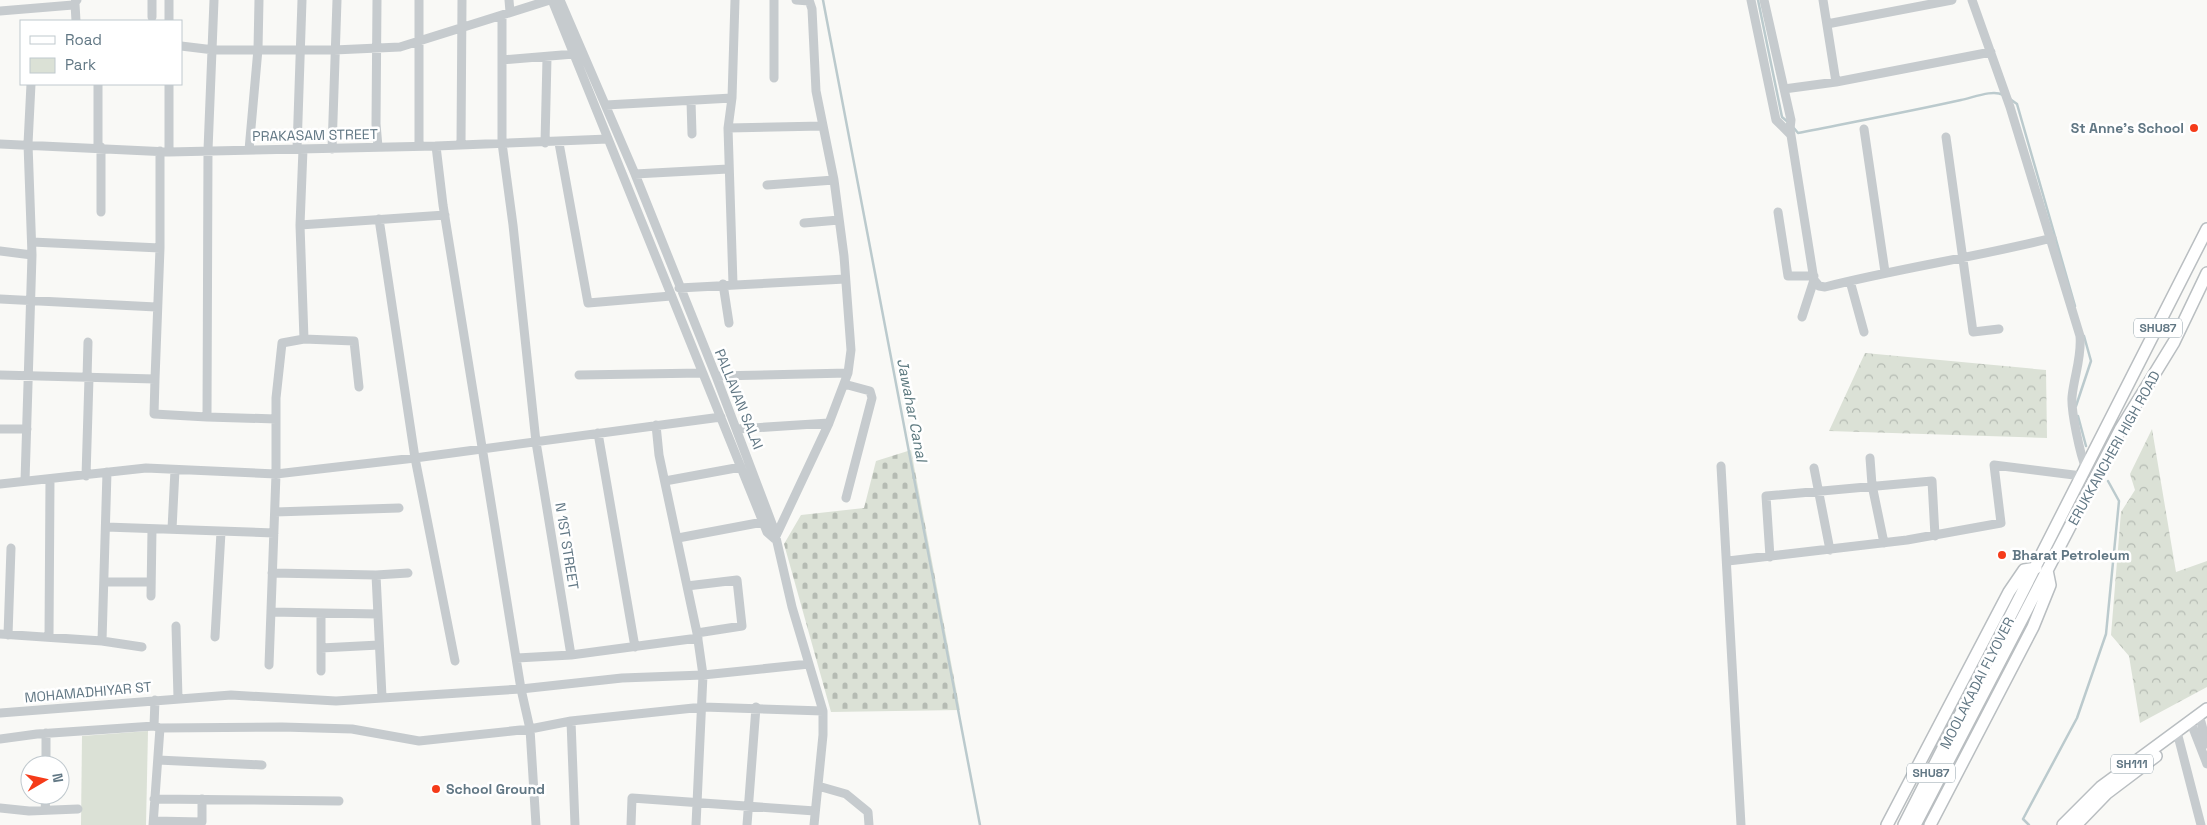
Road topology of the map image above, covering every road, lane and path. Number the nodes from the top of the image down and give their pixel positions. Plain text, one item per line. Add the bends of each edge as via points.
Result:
1 (152, 0) edge
2 (170, 0) edge
3 (214, 0) edge
4 (259, 0) edge
5 (302, 0) edge
6 (337, 0) edge
7 (377, 0) edge
8 (419, 0) edge
9 (462, 0) edge
10 (509, 0) edge
11 (551, 0) edge
12 (560, 0) edge
13 (735, 0) edge
14 (774, 0) edge
15 (796, 0) edge
16 (809, 0) edge
17 (1751, 0) edge
18 (1764, 0) edge
19 (1823, 0) edge
20 (1952, 0) edge
21 (1972, 0) edge
22 (76, 2) edge
23 (0, 11) edge
24 (506, 13) junction
25 (152, 17) dead end
26 (76, 20) edge
27 (169, 20) edge
28 (1827, 24) junction
29 (462, 26) junction
30 (419, 41) junction
31 (182, 46) edge
32 (258, 49) junction
33 (376, 49) junction
34 (214, 50) junction
35 (301, 50) junction
36 (334, 50) junction
37 (1991, 52) junction
38 (574, 54) junction
39 (547, 58) junction
40 (502, 60) junction
41 (774, 78) dead end
42 (1836, 82) junction
43 (30, 85) edge
44 (98, 85) edge
45 (169, 85) edge
46 (1784, 89) junction
47 (732, 98) junction
48 (691, 100) junction
49 (606, 105) junction
50 (823, 126) junction
51 (728, 128) junction
52 (1791, 128) junction
53 (1864, 129) dead end
54 (692, 134) dead end
55 (1946, 137) dead end
56 (608, 139) junction
57 (559, 142) junction
58 (502, 143) junction
59 (546, 143) junction
60 (0, 144) edge
61 (28, 144) junction
62 (461, 144) junction
63 (419, 146) junction
64 (436, 146) junction
65 (100, 147) junction
66 (378, 147) junction
67 (332, 149) junction
68 (208, 150) junction
69 (249, 150) junction
70 (300, 150) junction
71 (165, 151) junction
72 (728, 170) junction
73 (635, 174) junction
74 (834, 180) junction
75 (767, 185) dead end
76 (101, 212) dead end
77 (1778, 212) dead end
78 (445, 214) junction
79 (379, 219) junction
80 (839, 220) junction
81 (804, 223) dead end
82 (300, 225) junction
83 (2207, 229) edge
84 (2052, 238) junction
85 (32, 242) junction
86 (160, 248) junction
87 (0, 252) edge
88 (32, 255) junction
89 (1962, 257) junction
90 (1885, 272) junction
91 (2207, 272) edge
92 (844, 278) junction
93 (1814, 278) junction
94 (1850, 281) junction
95 (723, 284) junction
96 (733, 284) junction
97 (679, 288) junction
98 (671, 296) junction
99 (0, 299) edge
100 (32, 300) junction
101 (156, 307) junction
102 (1802, 317) dead end
103 (729, 323) dead end
104 (1999, 329) dead end
105 (1864, 332) dead end
106 (304, 339) junction
107 (88, 342) dead end
108 (702, 373) junction
109 (848, 373) junction
110 (0, 375) edge
111 (579, 376) dead end
112 (716, 376) junction
113 (28, 377) junction
114 (88, 378) junction
115 (155, 378) junction
116 (844, 384) junction
117 (359, 387) dead end
118 (207, 417) junction
119 (721, 417) junction
120 (276, 419) junction
121 (829, 423) junction
122 (656, 425) junction
123 (0, 429) edge
124 (737, 429) junction
125 (26, 430) junction
126 (598, 433) junction
127 (536, 442) junction
128 (482, 449) junction
129 (415, 458) junction
130 (1870, 458) dead end
131 (1721, 466) dead end
132 (741, 467) junction
133 (1814, 468) dead end
134 (2087, 468) junction
135 (175, 470) junction
136 (107, 472) junction
137 (276, 474) junction
138 (86, 476) junction
139 (50, 479) junction
140 (25, 481) junction
141 (665, 481) junction
142 (0, 484) edge
143 (1872, 485) junction
144 (1820, 492) junction
145 (846, 498) dead end
146 (399, 508) dead end
147 (275, 512) junction
148 (763, 522) junction
149 (106, 527) junction
150 (152, 529) junction
151 (172, 530) junction
152 (221, 532) junction
153 (274, 533) junction
154 (1935, 536) junction
155 (678, 538) junction
156 (775, 538) junction
157 (1884, 543) junction
158 (11, 548) dead end
159 (1830, 550) junction
160 (1770, 556) junction
161 (1728, 561) junction
162 (2042, 569) junction
163 (272, 573) junction
164 (408, 573) dead end
165 (376, 575) junction
166 (104, 582) junction
167 (151, 582) junction
168 (687, 586) junction
169 (151, 596) dead end
170 (271, 612) junction
171 (321, 614) junction
172 (378, 614) junction
173 (176, 626) dead end
174 (4, 634) edge
175 (697, 636) junction
176 (49, 637) junction
177 (215, 637) dead end
178 (102, 641) junction
179 (379, 646) junction
180 (142, 647) dead end
181 (635, 647) junction
182 (321, 648) junction
183 (571, 655) junction
184 (517, 658) junction
185 (455, 661) dead end
186 (809, 664) junction
187 (269, 665) dead end
188 (321, 671) dead end
189 (702, 674) junction
190 (521, 689) junction
191 (382, 697) junction
192 (178, 698) junction
193 (155, 700) junction
194 (703, 707) junction
195 (756, 707) junction
196 (2207, 709) edge
197 (823, 711) junction
198 (0, 714) edge
199 (571, 721) junction
200 (1962, 723) junction
201 (2200, 723) edge
202 (157, 727) junction
203 (530, 729) junction
204 (46, 733) junction
205 (2178, 735) junction
206 (0, 739) edge
207 (2207, 744) edge
208 (46, 755) edge
209 (158, 760) junction
210 (2207, 764) edge
211 (262, 765) dead end
212 (818, 786) junction
213 (154, 799) junction
214 (202, 799) junction
215 (339, 801) dead end
216 (697, 802) junction
217 (45, 805) edge
218 (748, 805) junction
219 (1939, 807) junction
220 (0, 808) edge
221 (78, 809) dead end
222 (45, 810) junction
223 (815, 811) junction
224 (154, 823) edge
225 (536, 825) edge
226 (575, 825) edge
227 (631, 825) edge
228 (696, 825) edge
229 (747, 825) edge
230 (814, 825) edge
231 (869, 825) edge
232 (1741, 825) edge
233 (1888, 825) edge
234 (1904, 825) edge
235 (1916, 825) edge
236 (1930, 825) edge
237 (1938, 825) edge
238 (2063, 825) edge
239 (2076, 825) edge
240 (2201, 825) edge

1 - 25 street
2 - 27 street
3 - 34 street
4 - 32 street
5 - 35 street
6 - 36 street
7 - 33 street
8 - 30 street
9 - 29 street
10 - 24 street, N 1ST STREET
11 - 24 street
11 - 38 street
12 - 49 street, PALLAVAN SALAI
13 - 47 street
14 - 41 street
15 - 16 street
16 - 50 street via 816,91
17 - 52 street via 1776,120
18 - 46 street
19 - 28 street
20 - 28 street
21 - 37 street
22 - 23 street
22 - 26 street
24 - 29 street
24 - 40 street, N 1ST STREET
28 - 42 street
29 - 30 street
29 - 62 street
30 - 33 street
30 - 63 street
31 - 34 street
32 - 34 street
32 - 35 street
32 - 69 street
33 - 36 street
33 - 66 street
34 - 68 street
35 - 36 street
35 - 70 street
36 - 67 street
37 - 42 street
37 - 84 street
38 - 39 street
38 - 56 street
39 - 40 street
39 - 59 street
40 - 58 street, N 1ST STREET
42 - 46 street
43 - 61 street
44 - 65 street
45 - 71 street
46 - 52 street
47 - 48 street
47 - 51 street
48 - 49 street
48 - 54 street
49 - 73 street, PALLAVAN SALAI
50 - 51 street
50 - 74 street
51 - 72 street
52 - 93 street
53 - 90 street
55 - 89 street
56 - 57 street, PRAKASAM STREET
56 - 98 street
57 - 59 street, PRAKASAM STREET
57 - 98 street via 588,303
58 - 59 street, PRAKASAM STREET
58 - 62 street, PRAKASAM STREET
58 - 127 street, N 1ST STREET
60 - 61 street, PRAKASAM STREET
61 - 65 street, PRAKASAM STREET
61 - 85 street
62 - 64 street, PRAKASAM STREET
63 - 64 street, PRAKASAM STREET
63 - 66 street, PRAKASAM STREET
64 - 78 street
65 - 71 street, PRAKASAM STREET
65 - 76 street
66 - 67 street, PRAKASAM STREET
67 - 70 street, PRAKASAM STREET
68 - 69 street, PRAKASAM STREET
68 - 71 street, PRAKASAM STREET
68 - 118 street
69 - 70 street, PRAKASAM STREET
70 - 82 street
71 - 86 street
72 - 73 street
72 - 96 street
73 - 97 street, PALLAVAN SALAI
74 - 75 street
74 - 80 street
77 - 93 street via 1787,273 1790,277
78 - 79 street
78 - 128 street
79 - 82 street
79 - 129 street
80 - 81 street
80 - 92 street
82 - 106 street
83 - 134 main road, SHU87
84 - 89 street
84 - 134 street via 2080,336 2081,349 2072,398 2078,448
85 - 86 street
85 - 88 street
86 - 101 street
87 - 88 street
88 - 100 street
89 - 90 street
89 - 104 street via 1973,332
90 - 94 street
91 - 162 main road, ERUKKANCHERI HIGH ROAD / SHU87 via 2174,342
92 - 96 street
92 - 109 street via 850,338
93 - 94 street via 1818,286 1825,287
93 - 102 street
94 - 105 street
95 - 96 street
95 - 97 street
95 - 103 street
97 - 112 street, PALLAVAN SALAI
98 - 108 street
99 - 100 street
100 - 101 street
100 - 113 street
101 - 115 street
106 - 117 street via 354,341
106 - 120 street via 282,343
107 - 114 street
108 - 111 street
108 - 119 street
109 - 112 street
109 - 116 street
110 - 113 street
112 - 124 street, PALLAVAN SALAI
113 - 114 street
113 - 125 street
114 - 115 street
114 - 138 street
115 - 118 street via 154,414
116 - 121 street
116 - 145 street via 865,388 872,398
118 - 120 street
119 - 122 street
119 - 132 street
120 - 137 street
121 - 124 street
121 - 156 street
122 - 126 street
122 - 141 street
123 - 125 street
124 - 156 street, PALLAVAN SALAI
125 - 140 street
126 - 127 street
126 - 181 street
127 - 128 street
127 - 183 street, N 1ST STREET
128 - 129 street
128 - 184 street
129 - 137 street
129 - 185 street
130 - 143 street
131 - 161 street
132 - 141 street
132 - 148 street
133 - 144 street
134 - 154 street via 1994,465 2000,523
134 - 162 main road, SHU87
135 - 136 street via 146,468
135 - 137 street
135 - 151 street
136 - 138 street
136 - 149 street
137 - 147 street
138 - 139 street
139 - 140 street
139 - 176 street
140 - 142 street
141 - 155 street
143 - 144 street
143 - 154 street via 1932,482
143 - 157 street
144 - 159 street
144 - 160 street via 1766,496
146 - 147 street
147 - 153 street
148 - 155 street
148 - 156 street via 767,532
149 - 150 street
149 - 166 street
150 - 151 street
150 - 167 street
151 - 152 street
152 - 153 street
152 - 177 street
153 - 163 street
154 - 157 street
155 - 168 street
156 - 186 street, PALLAVAN SALAI
157 - 159 street
158 - 174 street
159 - 160 street
160 - 161 street
161 - 232 street
162 - 200 main road, MOOLAKADAI FLYOVER / SHU87
162 - 219 main road via 2050,585 2033,628
162 - 233 main road via 2024,570 2009,592
163 - 165 street
163 - 170 street
164 - 165 street
165 - 172 street
166 - 167 street
166 - 178 street
167 - 169 street
168 - 175 street
168 - 175 street via 737,580 742,626
170 - 171 street
170 - 187 street
171 - 172 street
171 - 182 street
172 - 179 street
173 - 192 street
174 - 176 street
175 - 181 street
175 - 189 street
176 - 178 street
178 - 180 street
179 - 182 street
179 - 191 street
181 - 183 street
182 - 188 street
183 - 184 street
184 - 190 street
186 - 189 street, MOHAMADHIYAR ST
186 - 197 street, PALLAVAN SALAI
189 - 190 street, MOHAMADHIYAR ST via 622,678
189 - 194 street
190 - 191 street, MOHAMADHIYAR ST
190 - 203 street
191 - 192 street, MOHAMADHIYAR ST via 336,701 231,695
192 - 193 street, MOHAMADHIYAR ST
193 - 198 street, MOHAMADHIYAR ST
193 - 202 street
194 - 195 street
194 - 199 street
194 - 216 street
195 - 197 street
195 - 218 street
196 - 205 main road, SH111
197 - 212 street, PALLAVAN SALAI
199 - 203 street
199 - 226 street
200 - 234 main road, MOOLAKADAI FLYOVER / SHU87
200 - 235 main road, MOOLAKADAI FLYOVER / SHU87
201 - 205 main road, SH111
201 - 207 street
201 - 210 street
202 - 203 street via 352,729 419,741
202 - 204 street
202 - 209 street
203 - 225 street
204 - 206 street
204 - 208 street
205 - 238 main road, SH111 via 2101,786
205 - 239 main road, SH111
205 - 240 street
209 - 211 street
209 - 213 street
212 - 223 street, PALLAVAN SALAI
212 - 231 street via 846,794 868,812
213 - 214 street
213 - 224 street
214 - 215 street
214 - 224 street via 202,822
216 - 218 street
216 - 227 street via 632,798
216 - 228 street
217 - 222 street
218 - 223 street
218 - 229 street
219 - 236 main road
219 - 237 street
220 - 222 street
221 - 222 street
223 - 230 street, PALLAVAN SALAI

